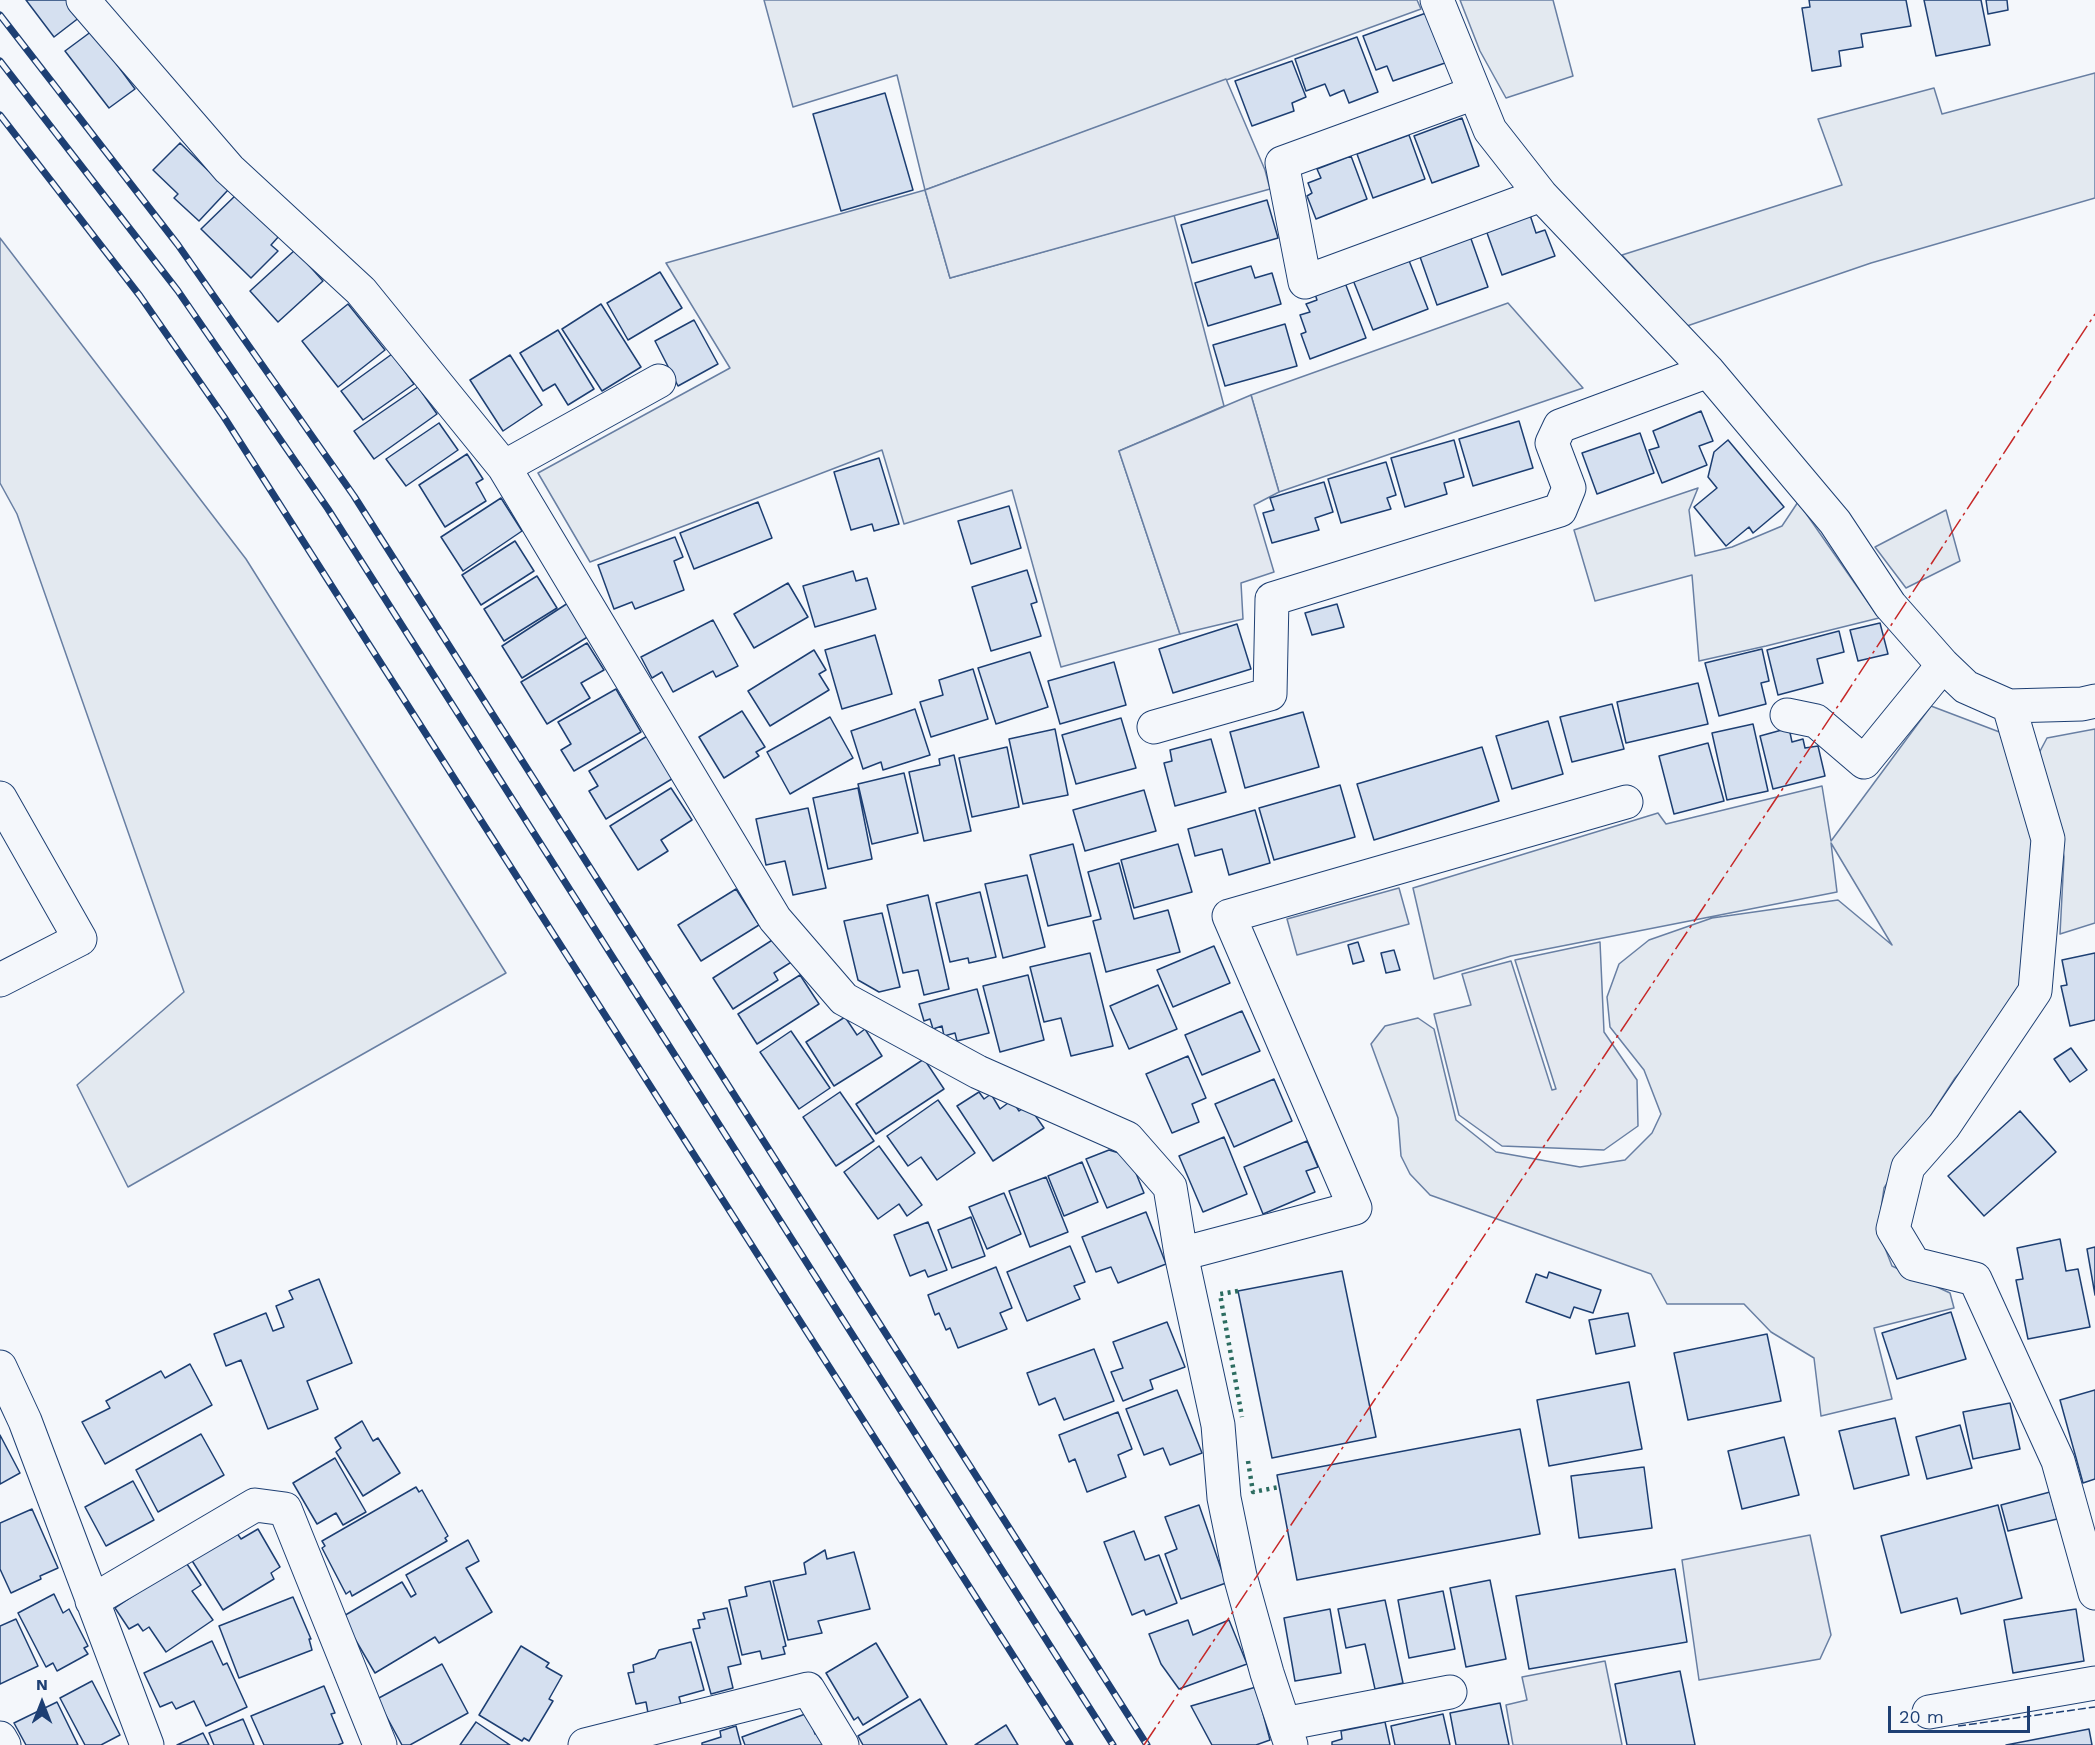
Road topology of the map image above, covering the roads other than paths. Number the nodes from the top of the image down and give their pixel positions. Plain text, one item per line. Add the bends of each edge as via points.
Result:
1 (1437, 0) edge
2 (84, 1) edge
3 (1474, 93) junction
4 (1542, 195) junction
5 (1708, 371) junction
6 (659, 381) dead end
7 (504, 467) junction
8 (1943, 665) junction
9 (2095, 701) edge
10 (2009, 706) junction
11 (1787, 715) dead end
12 (1154, 727) dead end
13 (0, 798) edge
14 (1626, 802) dead end
15 (0, 980) edge
16 (1181, 1254) junction
17 (0, 1367) edge
18 (2086, 1525) edge
19 (2095, 1593) edge
20 (92, 1601) junction
21 (2095, 1683) edge
22 (1450, 1692) dead end
23 (1929, 1712) dead end
24 (1287, 1734) edge
25 (0, 1738) edge
26 (4, 1745) edge
27 (147, 1745) edge
28 (380, 1745) edge
29 (585, 1745) edge
30 (842, 1745) edge

1 - 3 street
2 - 7 street via 229,169 361,291
3 - 4 street via 1490,130
3 - 4 street via 1282,163 1305,282
4 - 5 street
5 - 8 street via 1835,522 1890,605
5 - 12 street via 1560,426 1552,443 1569,488 1560,510 1272,599 1270,694
6 - 7 street
7 - 16 street via 775,919 844,999 978,1072 1127,1138 1170,1187
8 - 10 street via 1966,687
8 - 11 street via 1864,762 1816,721
9 - 10 street
10 - 18 street via 2048,839 2035,991 1944,1126 1908,1167 1893,1229 1914,1263 1975,1279
13 - 15 street via 80,939
14 - 16 street via 1229,916 1355,1208
16 - 24 street via 1218,1425 1224,1498 1240,1576
17 - 20 street via 25,1421
18 - 19 street
20 - 27 street
20 - 28 street via 255,1505 285,1509
21 - 23 street
22 - 24 street
25 - 26 street
29 - 30 street via 807,1689

